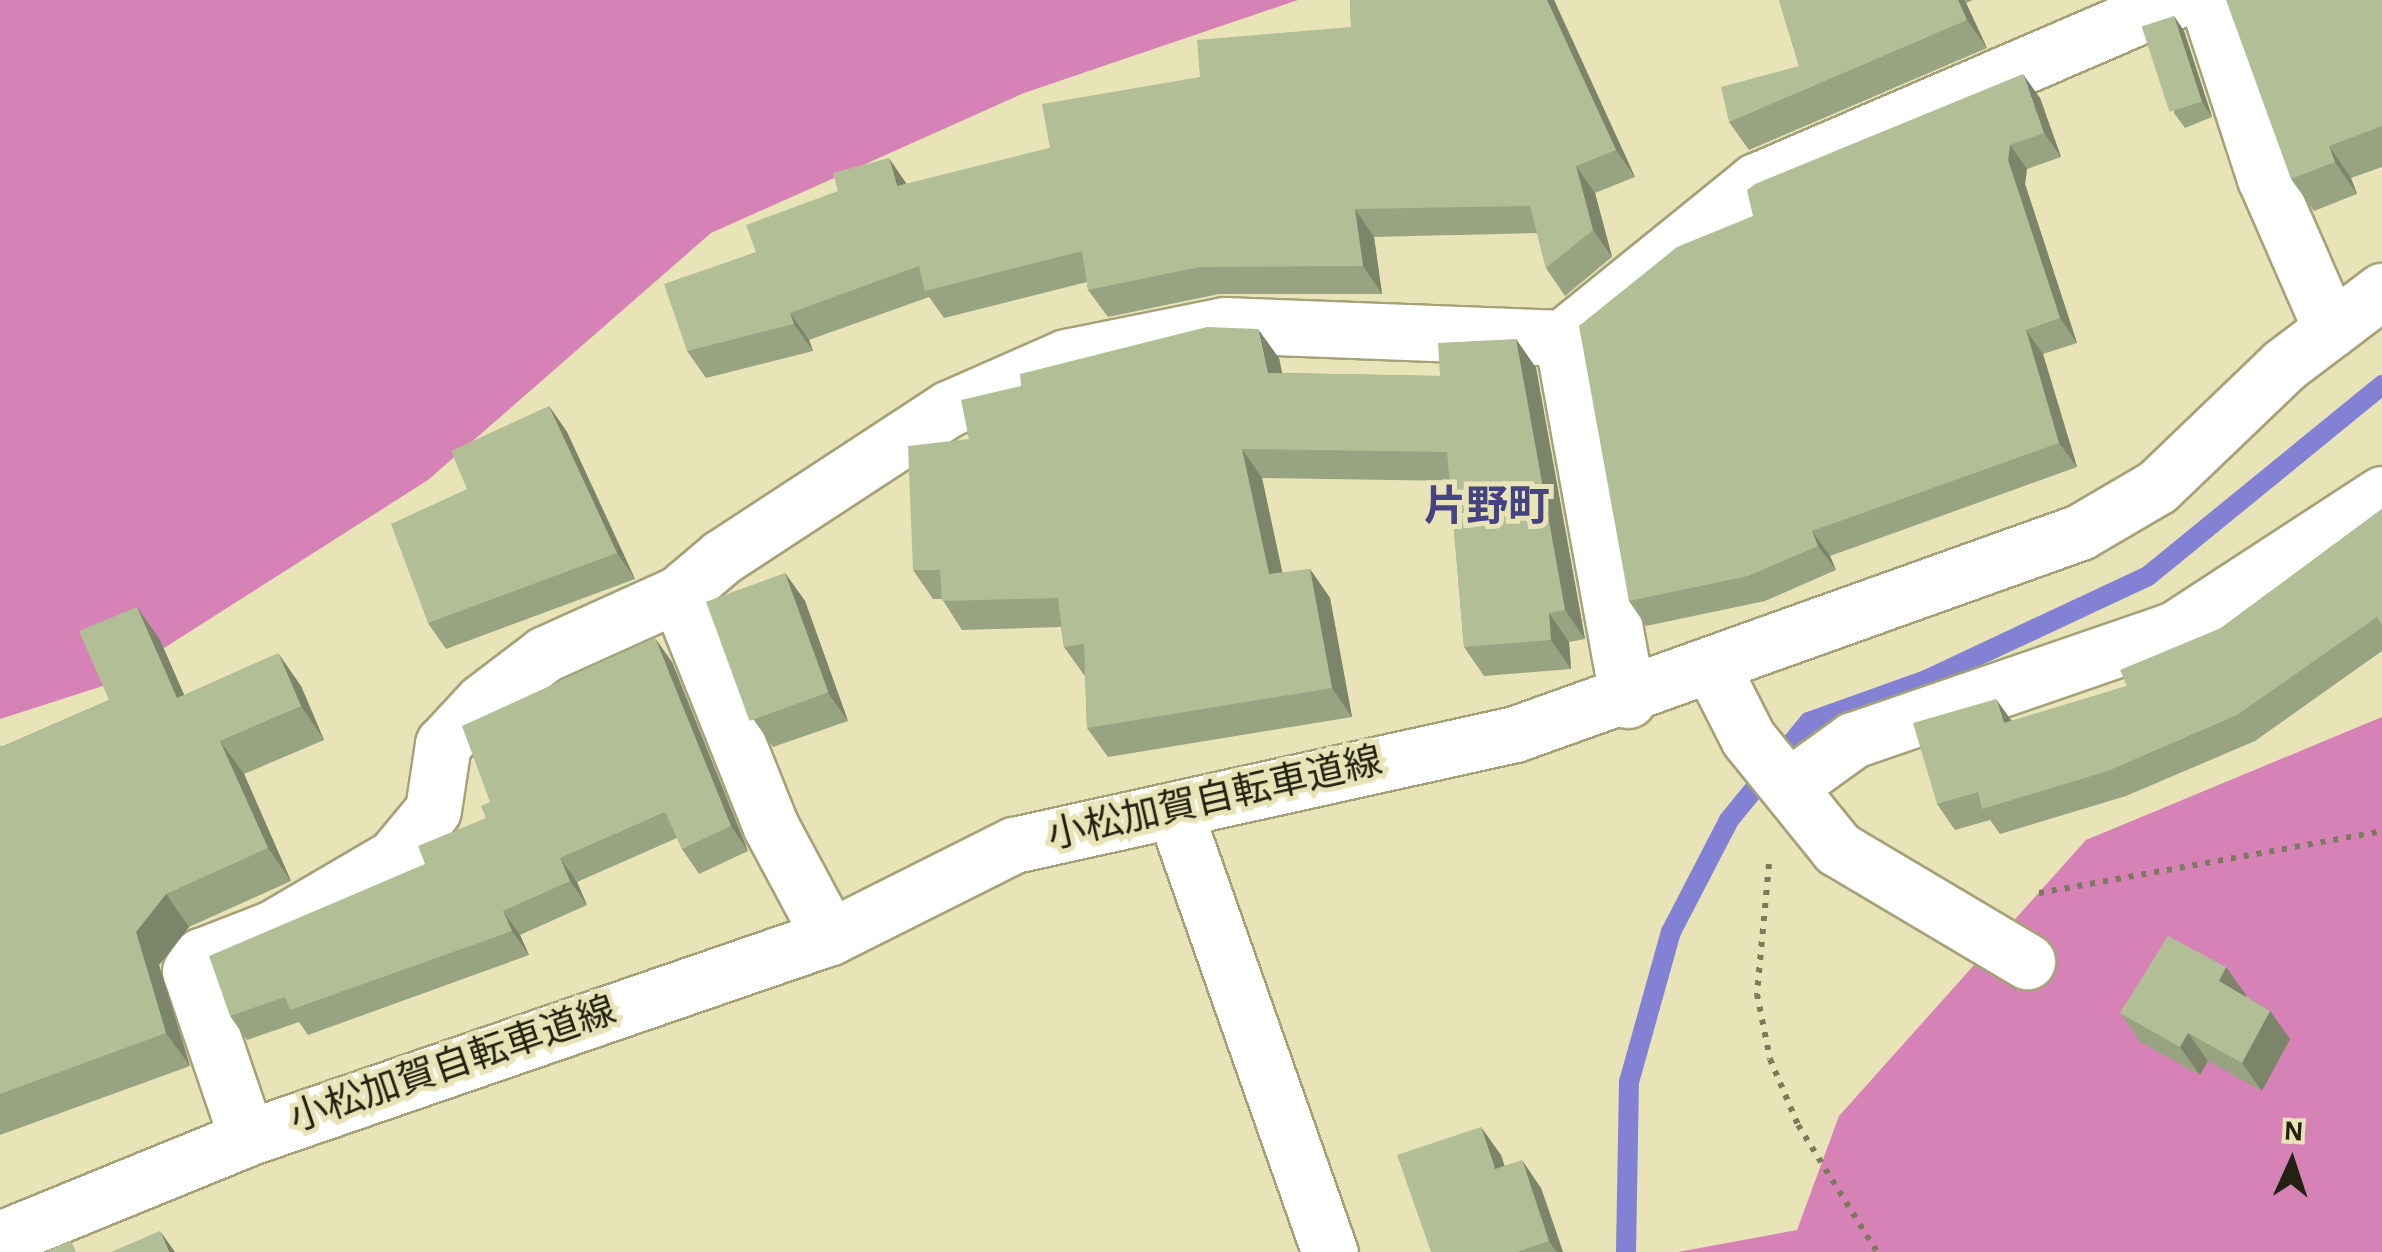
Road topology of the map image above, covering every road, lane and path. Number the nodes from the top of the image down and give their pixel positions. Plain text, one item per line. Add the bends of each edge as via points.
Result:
1 (2178, 0) edge
2 (2207, 0) edge
3 (2382, 290) edge
4 (2331, 330) junction
5 (1562, 338) junction
6 (2382, 494) edge
7 (678, 594) junction
8 (1714, 669) junction
9 (1628, 700) junction
10 (1789, 786) junction
11 (1174, 810) junction
12 (2382, 831) edge
13 (2020, 894) dead end
14 (830, 937) junction
15 (2027, 961) dead end
16 (247, 1138) junction
17 (0, 1238) edge
18 (1330, 1252) edge
19 (1878, 1252) edge

1 - 5 street via 1756,182
2 - 4 street via 2265,178
3 - 4 street, 小松加賀自転車道線
4 - 8 street, 小松加賀自転車道線 via 2157,487 2080,532
5 - 7 street via 1225,324 1066,357 948,410
5 - 9 street
6 - 10 street via 2175,628 1853,740
7 - 14 street via 771,826
7 - 16 street via 545,654 482,702 444,744 434,810 417,837 370,875 201,956 190,971
8 - 9 street, 小松加賀自転車道線
8 - 10 street via 1748,738
9 - 11 street, 小松加賀自転車道線
10 - 15 street via 1838,849
10 - 19 path via 1764,903 1760,1010 1798,1126
11 - 14 street, 小松加賀自転車道線 via 1014,845
11 - 18 street
12 - 13 path
14 - 16 street, 小松加賀自転車道線
16 - 17 street, 小松加賀自転車道線

